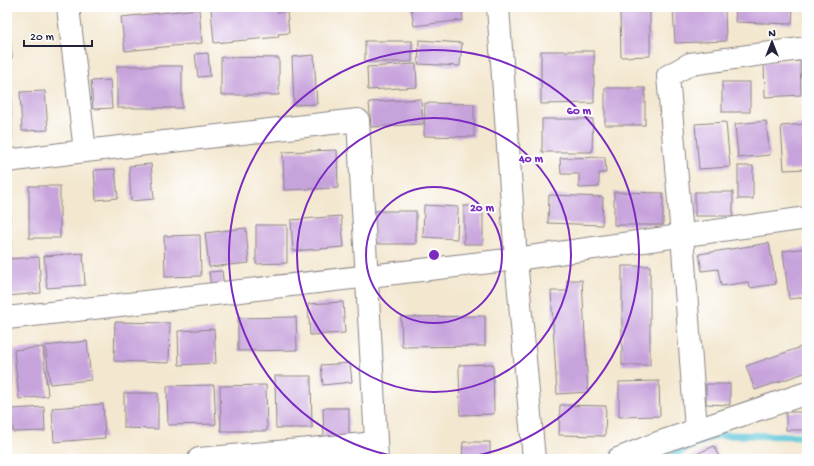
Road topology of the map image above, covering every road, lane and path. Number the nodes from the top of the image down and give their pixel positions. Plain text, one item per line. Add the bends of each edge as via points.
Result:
1 (68, 7) edge
2 (498, 7) edge
3 (807, 48) edge
4 (85, 151) junction
5 (7, 161) edge
6 (807, 218) edge
7 (682, 234) junction
8 (516, 259) junction
9 (367, 276) junction
10 (7, 318) edge
11 (807, 393) edge
12 (696, 430) junction
13 (377, 451) edge
14 (199, 459) edge
15 (534, 459) edge
16 (618, 459) edge

1 - 4 street
2 - 8 street
3 - 7 street via 690,64 668,76
4 - 5 street
4 - 9 street via 358,120
6 - 7 street
7 - 8 street
7 - 12 street
8 - 9 street
8 - 15 street
9 - 10 street
9 - 13 street
11 - 12 street
12 - 16 street
13 - 14 street

